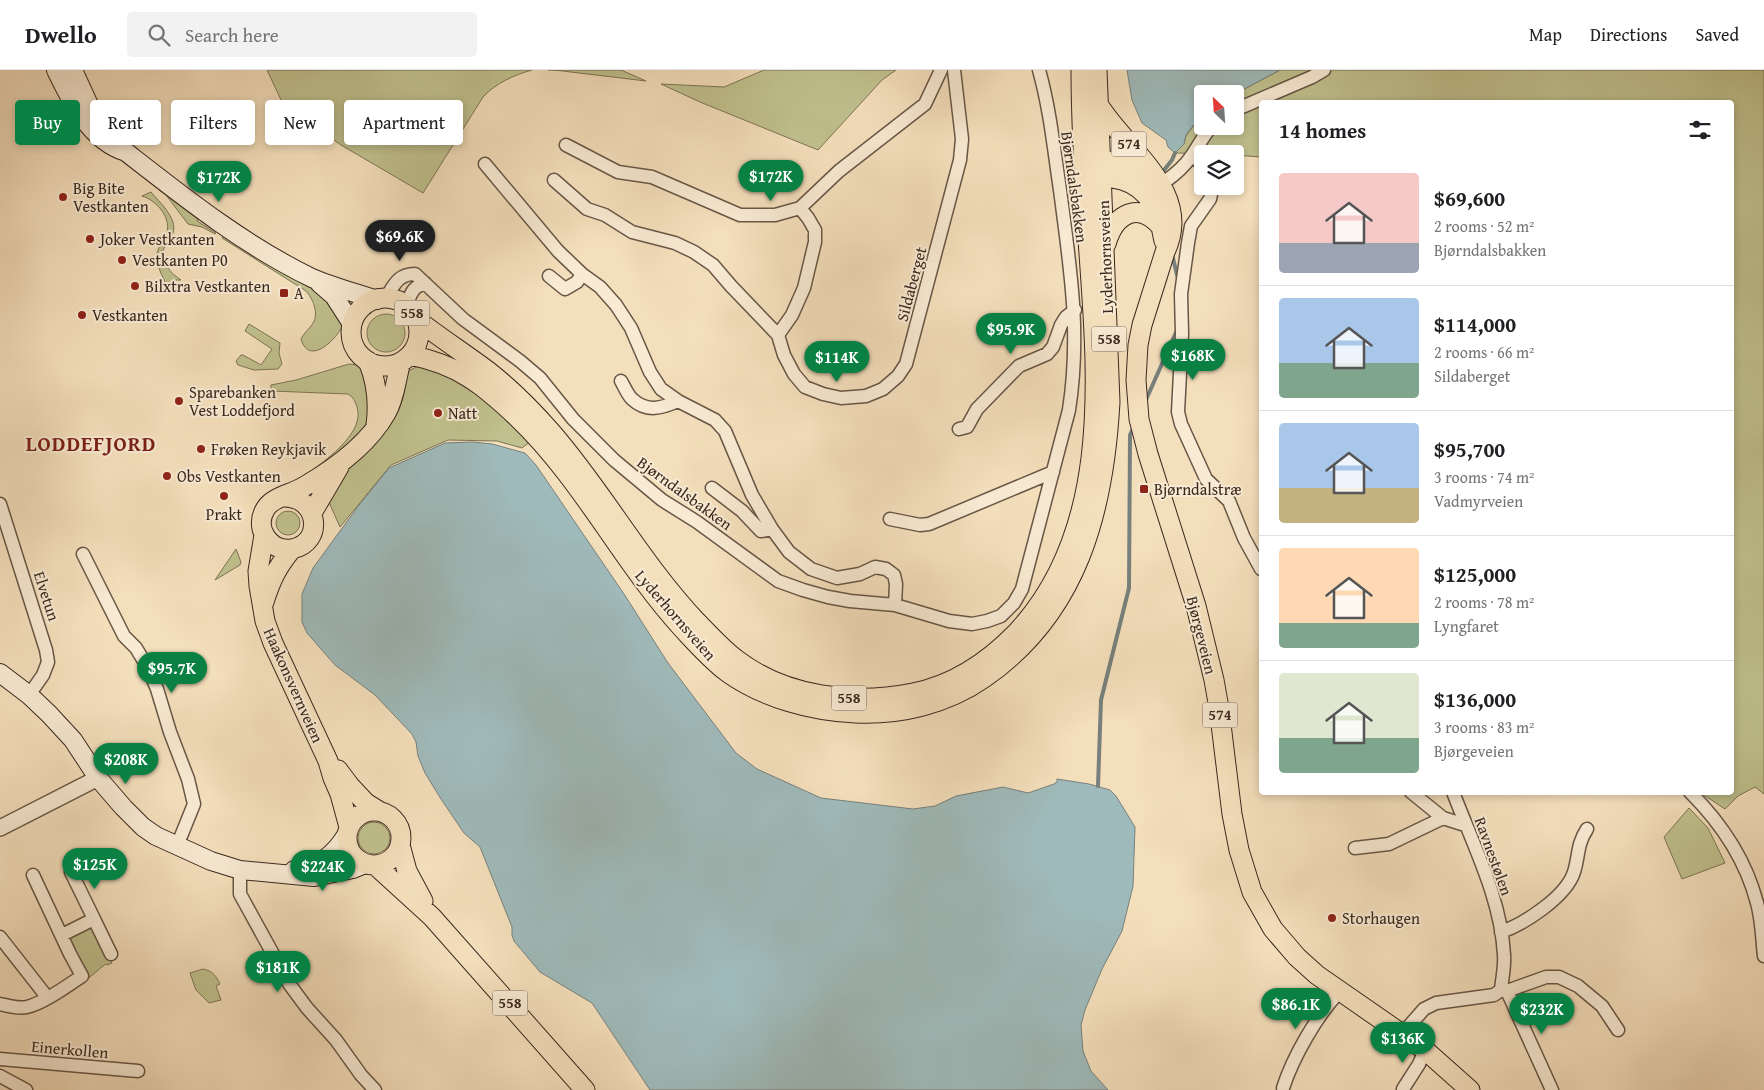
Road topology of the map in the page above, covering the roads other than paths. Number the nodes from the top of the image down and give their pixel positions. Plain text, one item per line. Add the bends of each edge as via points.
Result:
1 (56, 70) edge
2 (72, 70) edge
3 (941, 70) edge
4 (954, 70) edge
5 (1039, 70) edge
6 (1080, 70) edge
7 (1097, 70) edge
8 (1324, 70) edge
9 (1098, 103) junction
10 (1244, 106) edge
11 (1204, 135) edge
12 (566, 145) dead end
13 (126, 152) junction
14 (1192, 155) joint
15 (485, 164) dead end
16 (1096, 169) junction
17 (554, 180) dead end
18 (1153, 190) junction
19 (1211, 195) edge
20 (800, 208) junction
21 (1162, 228) junction
22 (1105, 248) junction
23 (1166, 252) junction
24 (582, 274) junction
25 (549, 276) dead end
26 (314, 278) junction
27 (425, 283) junction
28 (381, 299) junction
29 (1075, 310) junction
30 (411, 313) junction
31 (352, 324) junction
32 (778, 335) junction
33 (406, 358) junction
34 (368, 361) junction
35 (621, 381) dead end
36 (678, 401) junction
37 (375, 428) junction
38 (960, 429) dead end
39 (342, 462) junction
40 (1053, 472) junction
41 (712, 488) dead end
42 (282, 497) junction
43 (0, 504) edge
44 (312, 513) junction
45 (890, 519) dead end
46 (772, 529) junction
47 (264, 535) junction
48 (292, 549) junction
49 (83, 554) dead end
50 (1259, 565) edge
51 (895, 605) junction
52 (263, 608) junction
53 (0, 673) edge
54 (29, 695) junction
55 (328, 761) junction
56 (98, 778) junction
57 (1415, 795) edge
58 (1454, 795) edge
59 (1693, 795) edge
60 (379, 811) junction
61 (1443, 818) junction
62 (1465, 825) junction
63 (0, 828) edge
64 (1587, 829) dead end
65 (348, 831) junction
66 (400, 845) junction
67 (176, 846) junction
68 (1355, 848) dead end
69 (370, 864) junction
70 (240, 870) junction
71 (71, 872) dead end
72 (276, 873) junction
73 (34, 875) dead end
74 (432, 917) junction
75 (94, 919) junction
76 (1501, 932) junction
77 (62, 935) junction
78 (0, 937) edge
79 (112, 954) dead end
80 (1764, 956) edge
81 (1504, 991) junction
82 (1340, 992) junction
83 (47, 997) junction
84 (0, 1004) edge
85 (1618, 1030) dead end
86 (1402, 1034) junction
87 (1425, 1050) junction
88 (0, 1059) edge
89 (138, 1071) dead end
90 (0, 1076) edge
91 (1283, 1088) dead end
92 (1403, 1089) edge
93 (26, 1090) edge
94 (375, 1090) edge
95 (585, 1090) edge
96 (1470, 1090) edge
97 (1552, 1090) edge

1 - 13 main road via 70,100 86,122 103,139
2 - 13 main road via 95,116 122,143
3 - 20 street via 925,104 839,171
4 - 32 street, Sildaberget via 962,139 960,160 906,364 883,389 866,396 841,398 823,394 805,387 794,374
5 - 29 street, Bjørndalsbakken via 1049,118
6 - 16 main road, Lyderhornsveien / 558
7 - 9 main road, Lyderhornsveien / 558
8 - 10 street
9 - 16 main road, Lyderhornsveien / 558
9 - 18 main road, Bjørgeveien / 574 via 1154,172
11 - 14 street
12 - 20 street via 618,172 652,177 740,215 775,215
13 - 26 main road via 252,245
14 - 18 street via 1176,174
15 - 24 street via 558,251
16 - 18 main road, Bjørgeveien / 574 via 1111,160 1132,165 1141,169
16 - 22 main road, Lyderhornsveien / 558
16 - 30 main road, Lyderhornsveien / 558 via 1095,430 1088,481 1074,533 1049,587 1025,623 989,658 968,672 920,692 871,699 829,696 768,679 735,658 674,596 571,457 533,412 489,372
17 - 32 street, Sildaberget via 587,209 606,215 632,232 675,243 713,265
18 - 21 main road, Bjørgeveien / 574
18 - 23 main road, Bjørgeveien / 574 via 1170,206 1171,241
19 - 50 street via 1191,226 1188,243 1181,294 1178,412 1206,479 1229,501
20 - 32 street via 815,230 815,242 804,288 792,315
21 - 22 main road via 1142,213 1127,214 1113,226
21 - 23 main road, Bjørgeveien / 574
22 - 33 main road, Lyderhornsveien / 558 via 1110,373 1108,430 1095,508 1072,578 1036,632 1019,651 982,680 920,706 890,712 849,713 807,706 766,693 728,672 698,645 662,604 560,466 523,423 463,373 443,363
23 - 82 main road, Bjørgeveien / 574 via 1142,325 1136,362 1137,400 1142,436 1196,606 1214,680 1239,850 1252,892 1274,929 1297,957
24 - 25 street via 577,282 565,289
24 - 36 street via 600,287 616,305 661,390
26 - 28 main road
26 - 31 main road via 334,296
27 - 28 street, Bjørndalsbakken via 415,274 407,274 399,278
27 - 30 street via 412,293
27 - 51 street, Bjørndalsbakken via 463,319 540,378 573,419 614,460 662,500 759,568 778,580 828,598
28 - 30 main road, 558 via 400,302
28 - 31 main road, 558 via 362,308
29 - 38 street via 1061,325 1053,347 1046,354 1019,366 977,409 967,427
29 - 40 street, Bjørndalsbakken via 1073,382
30 - 33 main road, 558 via 418,326 418,341
31 - 34 main road via 354,345
33 - 34 main road, 558 via 383,366
33 - 37 main road, 558 via 389,407
34 - 37 main road via 378,396
35 - 36 street via 632,398 644,406 660,409
36 - 46 street via 716,420 725,430 752,495
37 - 39 main road, 558
39 - 42 main road, 558
39 - 44 main road, 558
40 - 45 street via 929,524
40 - 51 street, Bjørndalsbakken via 1022,589 1001,616 972,624 949,621
41 - 46 street, Bjørndalsbakken via 742,511 761,531
42 - 44 main road via 296,498
42 - 47 main road, 558 via 270,503 262,515
43 - 54 street, Elvetun via 48,662
44 - 48 main road, 558 via 312,532 304,543
46 - 51 street via 789,552 811,569 837,578 860,574 875,567 886,569 894,575
47 - 48 main road via 277,547
47 - 52 main road, Haakonsvernveien / 558 via 258,571
48 - 52 main road, Haakonsvernveien / 558 via 271,580
49 - 67 street via 124,636 148,668 188,779 194,804
52 - 55 main road, Haakonsvernveien / 558 via 273,643
53 - 54 main road
54 - 56 main road via 73,740
55 - 60 main road, Haakonsvernveien / 558 via 361,798
55 - 65 main road, Haakonsvernveien / 558
56 - 63 street
56 - 67 main road via 143,827
57 - 61 street
58 - 62 street, Ravnestølen
59 - 80 street via 1719,824 1750,880 1758,904
60 - 65 main road via 361,814
60 - 66 main road, 558 via 388,814 399,828
61 - 62 street
61 - 68 street via 1389,844
62 - 76 street, Ravnestølen via 1485,871
64 - 76 street via 1581,838 1573,874 1561,892 1531,918
65 - 69 main road, 558 via 349,849 359,860
65 - 72 main road via 335,850 320,863
66 - 69 main road via 391,859
66 - 74 main road, 558 via 412,884
67 - 70 main road
69 - 72 main road via 314,877
69 - 74 main road, 558
70 - 72 main road
70 - 94 street via 240,894 290,985
71 - 75 street
73 - 77 street
74 - 95 main road, 558
75 - 77 street
75 - 79 street
76 - 81 street, Ravnestølen
77 - 83 street via 82,976
78 - 83 street
81 - 85 street via 1546,977 1559,977 1578,986 1602,1006
81 - 86 street via 1436,1003 1424,1009
81 - 97 street
82 - 86 main road, Bjørgeveien / 574
82 - 91 street via 1298,1051
83 - 84 street via 27,1007
86 - 87 main road, Bjørgeveien / 574
87 - 92 street
87 - 96 main road, Bjørgeveien / 574
88 - 89 street, Einerkollen
90 - 93 street

